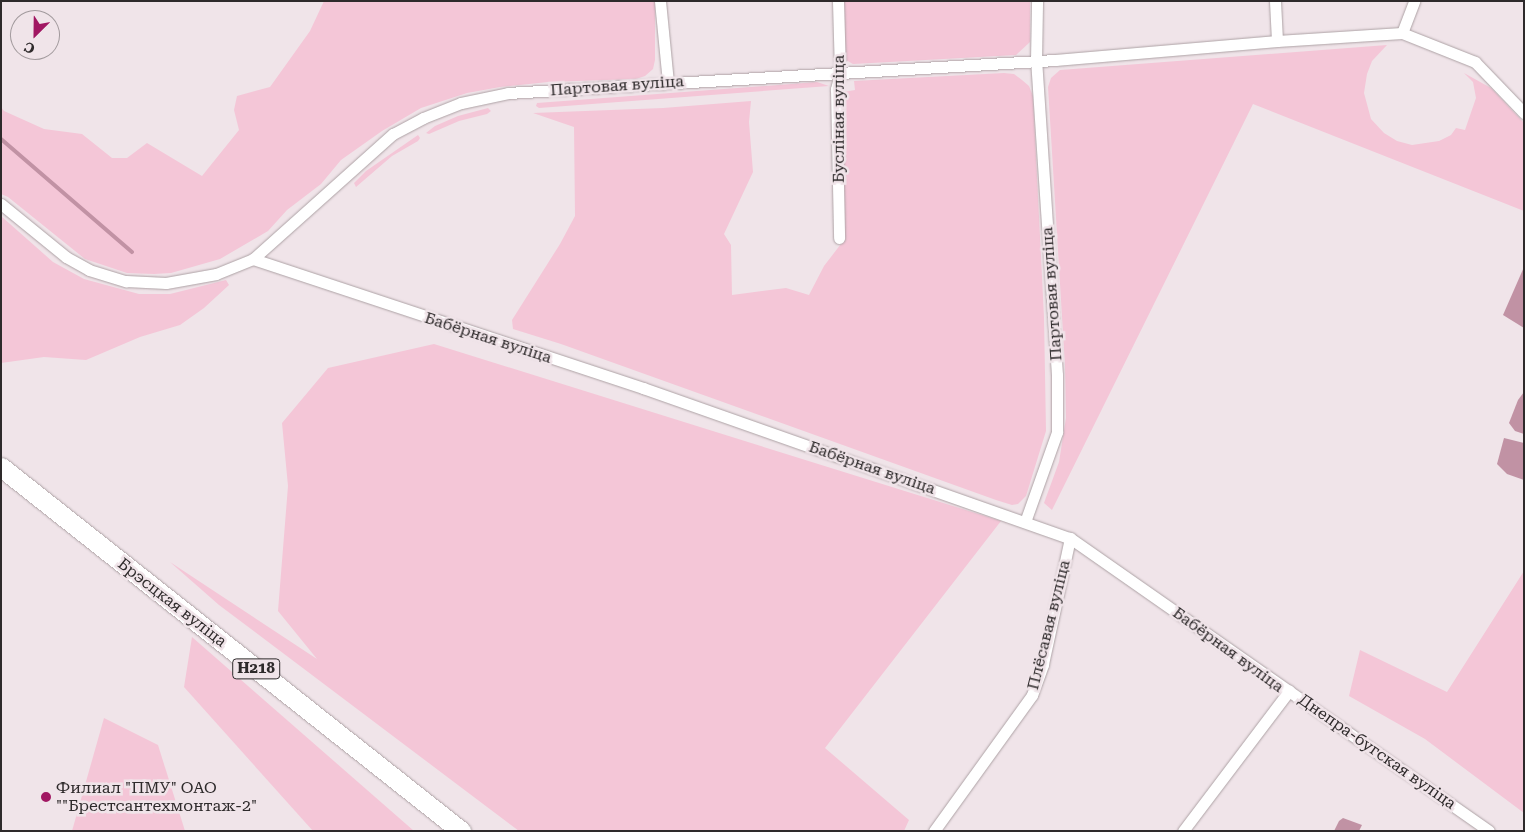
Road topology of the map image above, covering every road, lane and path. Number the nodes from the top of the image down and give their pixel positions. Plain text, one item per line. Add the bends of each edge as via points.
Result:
1 (660, 1) edge
2 (838, 1) edge
3 (1037, 1) edge
4 (1275, 1) edge
5 (1414, 1) edge
6 (1402, 33) junction
7 (1277, 41) junction
8 (1036, 61) junction
9 (840, 74) junction
10 (668, 82) junction
11 (1524, 113) edge
12 (1, 204) edge
13 (839, 238) dead end
14 (253, 259) junction
15 (1, 467) edge
16 (1026, 522) junction
17 (1070, 538) junction
18 (1289, 691) junction
19 (461, 831) edge
20 (934, 831) edge
21 (1183, 831) edge
22 (1489, 831) edge

1 - 10 street
2 - 9 street, Бусліная вуліца
3 - 8 street
4 - 7 street
5 - 6 street
6 - 7 street, Партовая вуліца
6 - 11 street, Партовая вуліца via 1475,62
7 - 8 street, Партовая вуліца
8 - 9 street, Партовая вуліца
8 - 16 street, Партовая вуліца via 1057,375 1057,432
9 - 10 street, Партовая вуліца
9 - 13 street, Бусліная вуліца via 836,89
10 - 14 street, Партовая вуліца via 508,93 461,104 423,118 393,134
12 - 14 street via 66,257 89,270 126,281 166,283 208,276
14 - 16 street, Бабёрная вуліца via 642,388
15 - 19 main road, Брэсцкая вуліца / Н218
16 - 17 street, Бабёрная вуліца
17 - 18 street, Бабёрная вуліца
17 - 20 street, Плёсавая вуліца via 1043,664 1032,695
18 - 21 street, Бабёрная вуліца
18 - 22 street, Днепра-бугская вуліца

